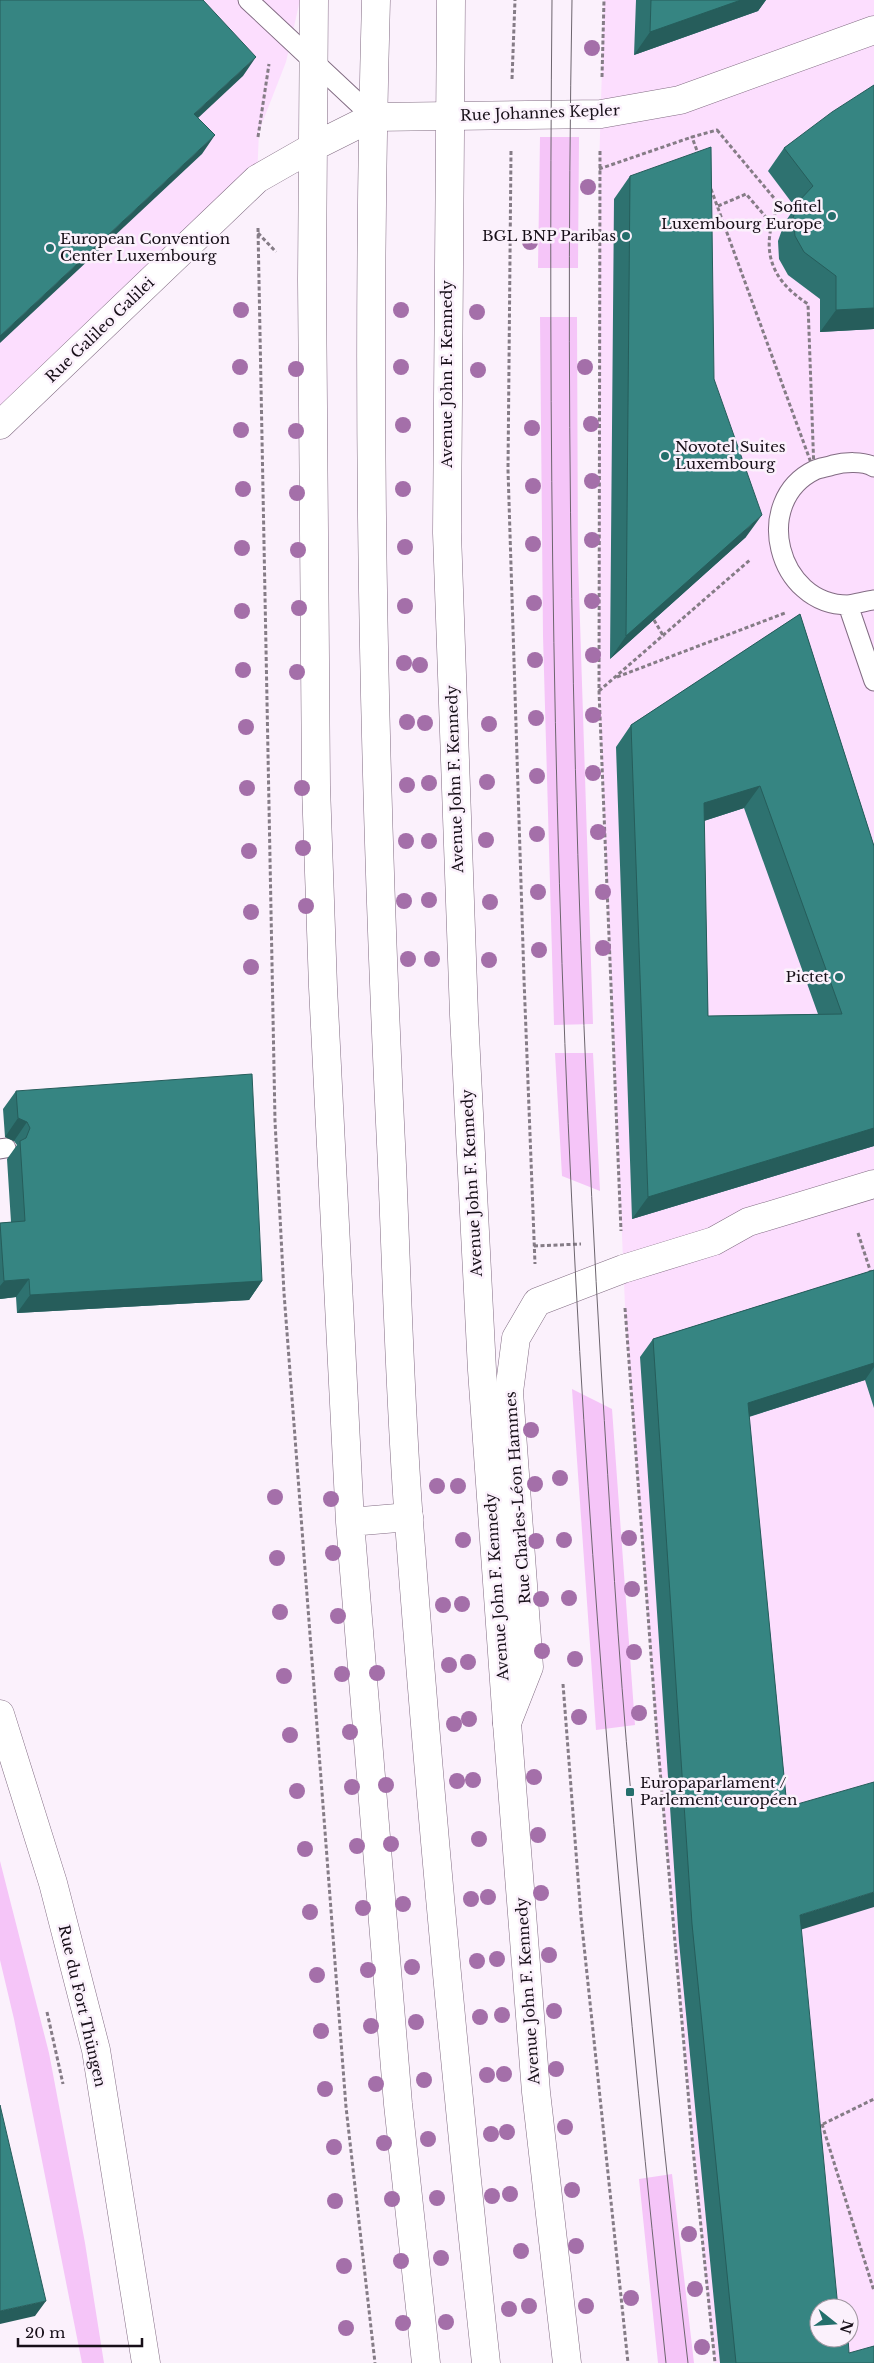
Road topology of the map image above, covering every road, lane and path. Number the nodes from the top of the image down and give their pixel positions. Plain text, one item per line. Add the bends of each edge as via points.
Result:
1 (248, 0) edge
2 (314, 0) edge
3 (376, 0) edge
4 (451, 0) edge
5 (514, 0) edge
6 (604, 0) edge
7 (874, 30) edge
8 (313, 61) junction
9 (601, 114) junction
10 (512, 115) junction
11 (450, 116) junction
12 (373, 117) junction
13 (692, 137) junction
14 (313, 147) junction
15 (599, 169) junction
16 (718, 206) junction
17 (771, 222) junction
18 (258, 232) dead end
19 (0, 425) edge
20 (874, 467) edge
21 (814, 471) junction
22 (778, 536) junction
23 (821, 599) junction
24 (874, 600) edge
25 (848, 604) junction
26 (654, 620) edge
27 (664, 636) junction
28 (614, 678) junction
29 (874, 682) edge
30 (599, 691) junction
31 (874, 1184) edge
32 (858, 1234) dead end
33 (623, 1269) junction
34 (871, 1275) edge
35 (537, 1302) junction
36 (624, 1306) dead end
37 (408, 1516) junction
38 (350, 1522) junction
39 (562, 1674) dead end
40 (0, 1714) edge
41 (507, 1723) junction
42 (45, 2005) dead end
43 (64, 2091) dead end
44 (874, 2099) edge
45 (822, 2124) junction
46 (814, 2127) edge
47 (874, 2291) edge
48 (146, 2363) edge
49 (375, 2363) edge
50 (426, 2363) edge
51 (486, 2363) edge
52 (567, 2363) edge
53 (628, 2363) edge
54 (714, 2363) edge

1 - 8 lane
2 - 8 street
3 - 12 street
4 - 11 street, Avenue John F. Kennedy
5 - 10 path
6 - 9 path
7 - 9 street, Rue Johannes Kepler via 680,100
8 - 12 lane
8 - 14 street
9 - 10 street, Rue Johannes Kepler
9 - 15 path
10 - 11 street, Rue Johannes Kepler
10 - 35 path via 508,470
11 - 12 street, Rue Johannes Kepler
11 - 41 street, Avenue John F. Kennedy via 447,533 451,677 463,1007 482,1370
12 - 14 street, Rue Galileo Galilei
12 - 37 street via 370,421 374,661 383,994
13 - 15 path
13 - 16 path
13 - 17 path via 717,130 780,204
14 - 19 street, Rue Galileo Galilei via 257,180
14 - 38 street via 316,796
15 - 30 path
16 - 17 path via 746,194
16 - 21 path
17 - 21 path via 768,242 771,261 779,278 808,304
18 - 49 path via 275,1113 284,1293 346,2107
20 - 21 lane via 842,462
21 - 22 lane via 794,487 781,510
22 - 23 lane via 783,561 798,584
22 - 27 path
23 - 25 lane
23 - 28 path
24 - 25 lane
25 - 29 lane
26 - 27 path
27 - 28 path
28 - 30 path
30 - 33 path
31 - 33 street via 748,1222 714,1241
32 - 34 path
33 - 35 street
35 - 41 street, Rue Charles-Léon Hammes via 516,1338 509,1392 529,1667
36 - 54 path via 661,1781
37 - 38 street
37 - 51 street via 457,2095
38 - 50 street via 398,2104
39 - 53 path via 581,1917
40 - 48 street, Rue du Fort Thüngen via 53,1883 96,2050
41 - 52 street, Avenue John F. Kennedy via 536,2092
42 - 43 path
44 - 45 path
45 - 46 path
45 - 47 path

